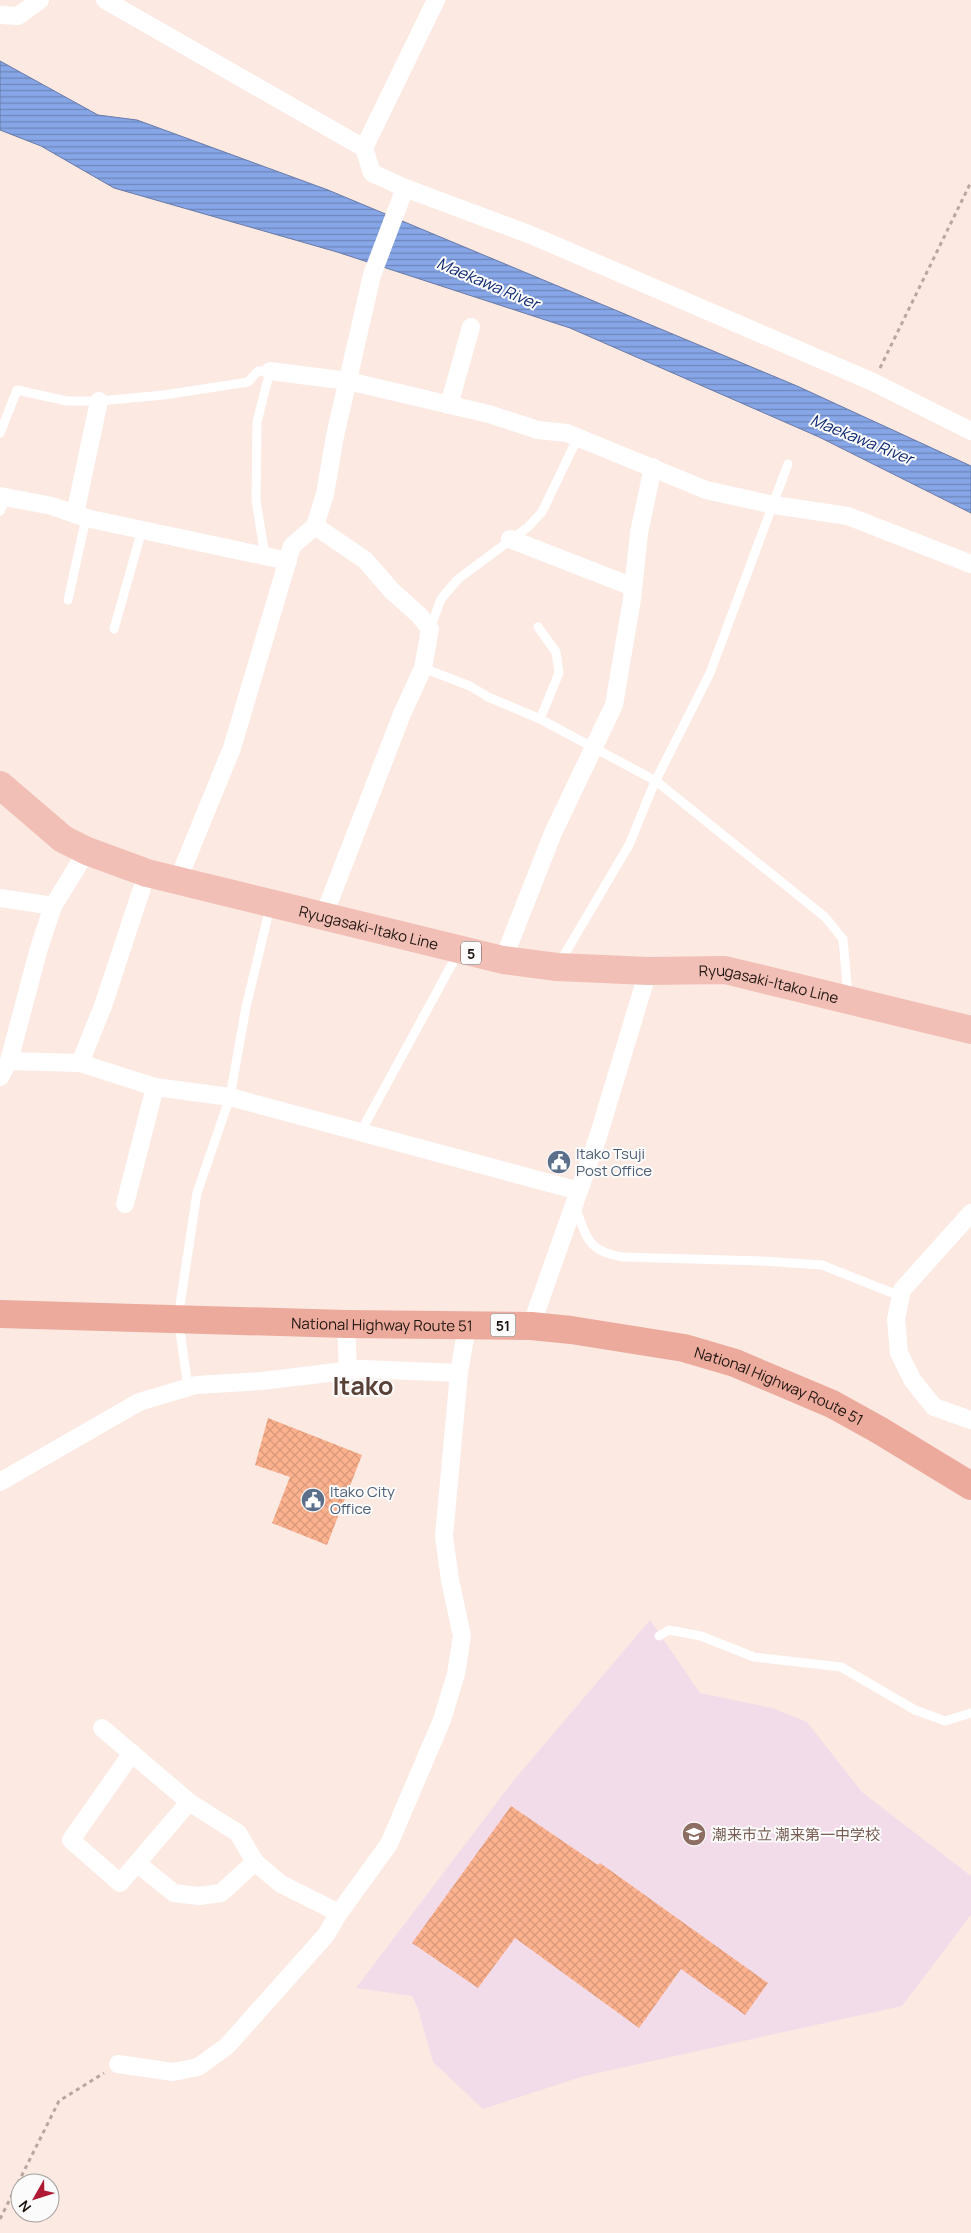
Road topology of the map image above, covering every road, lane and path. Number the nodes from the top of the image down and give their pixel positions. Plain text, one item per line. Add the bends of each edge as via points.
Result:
1 (40, 0) edge
2 (106, 0) edge
3 (436, 0) edge
4 (0, 15) edge
5 (364, 148) junction
6 (971, 182) edge
7 (405, 188) junction
8 (471, 327) dead end
9 (270, 371) junction
10 (348, 381) junction
11 (873, 382) junction
12 (99, 401) junction
13 (449, 404) junction
14 (971, 431) edge
15 (0, 434) edge
16 (578, 437) junction
17 (788, 464) dead end
18 (653, 467) junction
19 (2, 502) edge
20 (774, 505) junction
21 (81, 516) junction
22 (315, 526) junction
23 (142, 530) junction
24 (510, 539) junction
25 (265, 556) junction
26 (969, 559) edge
27 (288, 561) junction
28 (634, 587) junction
29 (68, 600) dead end
30 (538, 627) dead end
31 (114, 629) dead end
32 (430, 629) junction
33 (423, 668) junction
34 (540, 719) junction
35 (595, 747) junction
36 (656, 781) junction
37 (0, 785) edge
38 (87, 851) junction
39 (147, 873) junction
40 (178, 880) junction
41 (0, 898) edge
42 (272, 902) junction
43 (53, 906) junction
44 (324, 915) junction
45 (459, 950) junction
46 (503, 960) junction
47 (557, 966) junction
48 (648, 971) junction
49 (848, 998) junction
50 (971, 1030) edge
51 (80, 1064) junction
52 (3, 1070) edge
53 (155, 1087) junction
54 (230, 1097) junction
55 (360, 1132) junction
56 (576, 1197) junction
57 (125, 1204) dead end
58 (971, 1213) edge
59 (900, 1296) junction
60 (0, 1314) edge
61 (178, 1318) junction
62 (346, 1324) junction
63 (467, 1326) junction
64 (531, 1326) junction
65 (348, 1371) junction
66 (459, 1373) junction
67 (188, 1387) junction
68 (971, 1420) edge
69 (0, 1482) edge
70 (971, 1486) edge
71 (659, 1636) dead end
72 (971, 1713) edge
73 (102, 1728) dead end
74 (132, 1753) junction
75 (189, 1802) junction
76 (255, 1862) junction
77 (138, 1864) junction
78 (339, 1913) junction
79 (118, 2064) joint
80 (0, 2219) edge

1 - 4 street via 18,16
2 - 5 street
3 - 5 street
5 - 7 street via 372,173
6 - 11 path
7 - 10 street via 372,275
7 - 11 street via 531,235
8 - 13 street
9 - 10 street
9 - 12 lane via 258,371 248,382
9 - 25 lane via 257,422 256,500
10 - 13 street
10 - 22 street via 326,494
11 - 14 street
12 - 15 lane via 66,401 17,390
12 - 21 street
13 - 16 street via 538,430
16 - 18 street
16 - 24 lane via 542,512
17 - 20 lane
18 - 20 street via 706,490
18 - 28 street via 639,533
19 - 21 street via 52,506
20 - 26 street via 848,516
20 - 36 lane via 710,672
21 - 23 street
21 - 29 lane
22 - 27 street via 292,546
22 - 32 street via 365,560
23 - 25 street
23 - 31 lane
24 - 28 street
24 - 32 lane via 458,579 441,599
25 - 27 street
27 - 40 street via 232,748
28 - 35 street via 614,705
30 - 34 lane via 556,652 559,673
32 - 33 street
33 - 34 lane
33 - 44 street
34 - 35 lane
35 - 36 lane
35 - 46 street via 553,833
36 - 47 lane via 629,845
36 - 49 lane via 825,917 843,939
37 - 38 main road, Ryugasaki-Itako Line / 5 via 63,839
38 - 39 main road, Ryugasaki-Itako Line / 5
38 - 43 street
39 - 40 main road, Ryugasaki-Itako Line / 5
39 - 51 street
40 - 42 main road, Ryugasaki-Itako Line / 5
41 - 43 street
42 - 44 main road, Ryugasaki-Itako Line / 5
42 - 54 lane via 246,1007
43 - 52 street
44 - 45 main road, Ryugasaki-Itako Line / 5
45 - 46 main road, Ryugasaki-Itako Line / 5
45 - 55 lane
46 - 47 main road, Ryugasaki-Itako Line / 5
47 - 48 main road, Ryugasaki-Itako Line / 5
48 - 49 main road, Ryugasaki-Itako Line / 5 via 725,970
48 - 56 street via 598,1137
49 - 50 main road, Ryugasaki-Itako Line / 5
51 - 52 street
51 - 53 street
53 - 54 street
53 - 57 street
54 - 55 street
54 - 61 lane via 197,1193
55 - 56 street
56 - 59 lane via 586,1234 594,1248 605,1254 822,1265
56 - 64 street
58 - 59 street
59 - 68 street via 896,1319 899,1353 913,1381 934,1407
60 - 61 highway, National Highway Route 51 / 51
61 - 62 highway, National Highway Route 51 / 51
61 - 67 lane
62 - 63 highway, National Highway Route 51 / 51
62 - 65 street
63 - 64 highway, National Highway Route 51 / 51
63 - 66 street
64 - 70 highway, National Highway Route 51 / 51 via 684,1348 735,1364 832,1404
65 - 66 street
65 - 67 street
66 - 78 street via 444,1536 462,1636 456,1674 442,1720 389,1844
67 - 69 street via 140,1402
71 - 72 lane via 669,1630 702,1636 754,1657 841,1667 915,1710 945,1721
73 - 74 street
74 - 75 street
74 - 77 street via 71,1840 120,1883
75 - 76 street via 238,1833
75 - 77 street
76 - 77 street via 221,1893 199,1896 174,1893
76 - 78 street via 281,1884
78 - 79 street via 326,1935 227,2046 198,2067 173,2072
79 - 80 path via 59,2102

